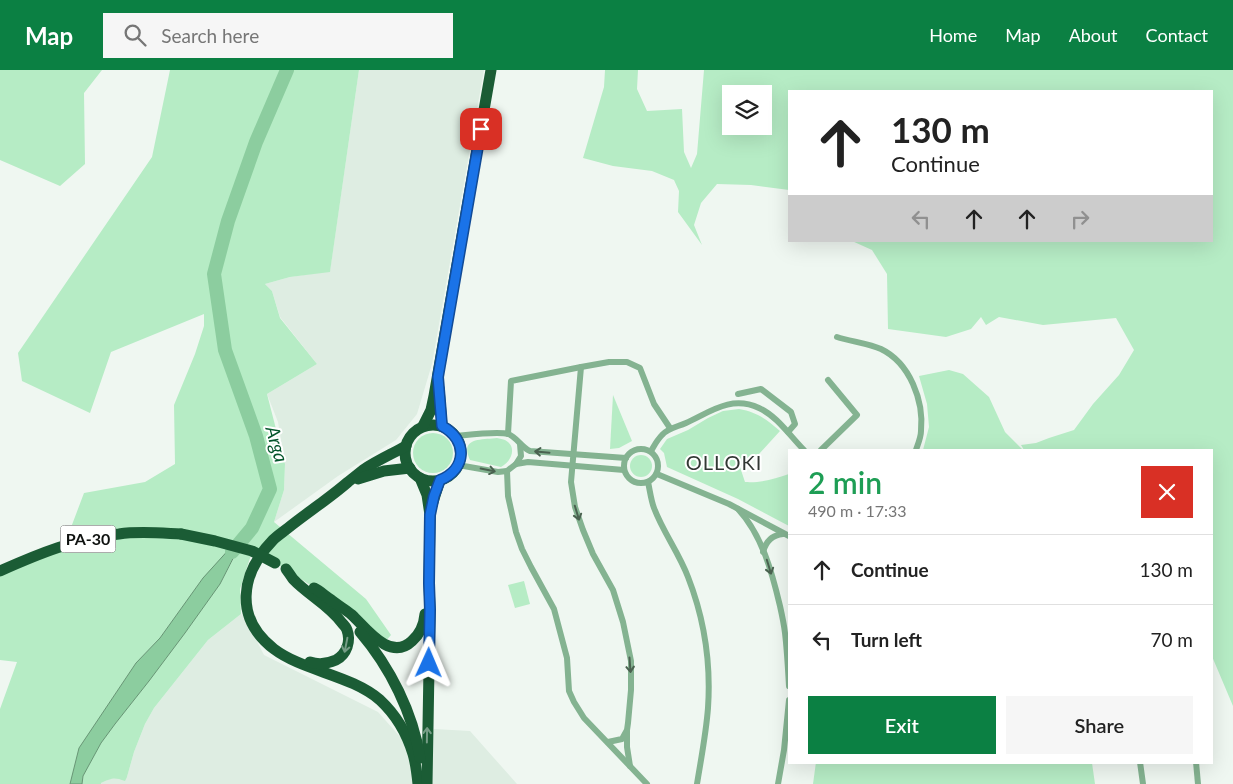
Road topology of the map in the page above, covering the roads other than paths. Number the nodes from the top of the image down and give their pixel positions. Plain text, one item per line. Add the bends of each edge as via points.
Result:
1 (492, 70) edge
2 (837, 337) dead end
3 (581, 367) junction
4 (438, 377) junction
5 (828, 380) dead end
6 (738, 394) dead end
7 (423, 426) junction
8 (442, 426) junction
9 (670, 428) junction
10 (788, 432) junction
11 (508, 434) junction
12 (455, 436) junction
13 (520, 444) junction
14 (406, 446) junction
15 (803, 449) edge
16 (822, 449) edge
17 (916, 449) edge
18 (651, 452) junction
19 (574, 454) junction
20 (626, 458) junction
21 (516, 464) junction
22 (458, 465) junction
23 (573, 465) junction
24 (410, 468) junction
25 (624, 470) junction
26 (507, 471) junction
27 (657, 474) junction
28 (420, 478) junction
29 (440, 480) junction
30 (648, 482) junction
31 (347, 483) junction
32 (738, 509) junction
33 (430, 515) junction
34 (786, 535) edge
35 (763, 552) junction
36 (286, 570) junction
37 (0, 571) edge
38 (250, 576) junction
39 (429, 583) junction
40 (330, 600) junction
41 (788, 672) edge
42 (788, 710) edge
43 (627, 730) junction
44 (608, 742) junction
45 (420, 759) junction
46 (1140, 764) edge
47 (1196, 764) edge
48 (630, 767) junction
49 (419, 784) edge
50 (426, 784) edge
51 (647, 784) edge
52 (697, 784) edge
53 (778, 784) edge
54 (1143, 784) edge
55 (1198, 784) edge

1 - 4 highway
2 - 17 street via 880,349 899,363 911,379 918,395 921,416
3 - 9 street via 627,362 640,368 654,404
3 - 11 street via 510,382
3 - 19 street
4 - 7 highway via 432,410
4 - 8 highway
5 - 16 street via 857,414
6 - 10 street via 761,389 791,412 795,424
7 - 8 highway
7 - 14 highway via 412,434
8 - 12 highway
9 - 10 street via 717,407 747,404 767,412
9 - 18 street
10 - 15 street
11 - 12 street
11 - 13 street
12 - 22 highway via 461,450
19 -> 13 street via 530,451
13 - 21 street
14 - 24 highway via 406,461
14 - 31 highway via 363,470
18 - 20 street via 634,450
18 - 27 street via 659,464
19 - 20 street
19 - 23 street
20 - 25 street
21 - 23 street
21 - 26 street
22 -> 26 street
22 - 29 highway via 454,472
23 - 25 street
23 -> 43 street via 571,482 575,507 582,530 613,590 631,661
24 - 28 highway
24 - 31 highway via 370,474
25 - 30 street via 631,480
26 - 44 street via 508,496 516,532 554,609 559,626 567,658 569,691 584,718
27 - 30 street
27 - 32 street
28 - 29 highway
28 - 33 highway
29 - 33 highway
30 - 52 street via 655,510 692,589 706,644 708,708
31 - 38 highway via 274,540 258,559
32 - 34 street
32 - 35 street via 756,533
33 - 39 highway
34 - 35 street via 777,534 771,538
35 -> 41 street via 785,631
36 - 37 highway, PA-30, bridge via 252,552 215,541 153,532 84,540
36 -> 38 highway via 337,616 347,630 348,642 340,658 329,663 313,663 269,640 252,613
36 - 40 highway, PA-30
38 - 49 highway via 245,603 256,630 264,640 291,659 356,685 378,698 396,718 405,735
39 - 40 highway via 424,623 418,636 409,644 398,647 383,644 351,614
50 -> 39 highway
40 - 45 highway, PA-30 via 364,638 398,690
42 - 53 street
43 - 44 street via 622,739
43 - 48 street
44 - 48 street
45 - 49 highway, PA-30
45 - 50 highway, PA-30
46 - 54 street
47 - 55 street
48 - 51 street

